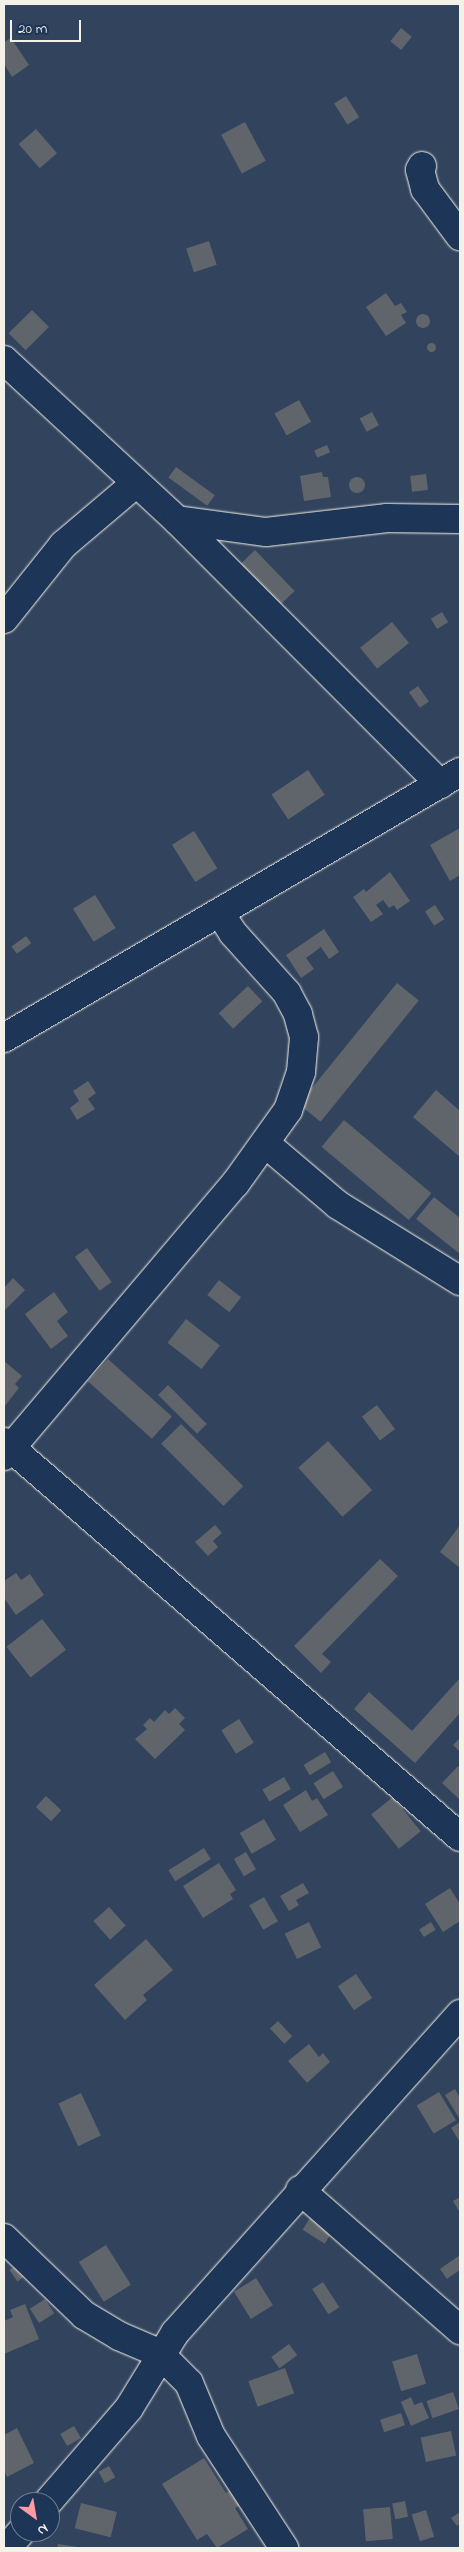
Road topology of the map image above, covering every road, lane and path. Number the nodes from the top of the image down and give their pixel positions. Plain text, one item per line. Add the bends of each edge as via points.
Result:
1 (422, 166) dead end
2 (460, 236) edge
3 (4, 360) edge
4 (135, 484) junction
5 (460, 519) edge
6 (177, 520) junction
7 (4, 619) edge
8 (450, 778) edge
9 (220, 913) junction
10 (4, 1038) edge
11 (266, 1144) junction
12 (460, 1281) edge
13 (6, 1448) edge
14 (460, 1837) edge
15 (460, 2014) edge
16 (300, 2190) junction
17 (4, 2238) edge
18 (460, 2330) edge
19 (160, 2353) junction
20 (57, 2492) edge
21 (284, 2548) edge

1 - 2 street via 420,170 425,188
3 - 4 street
4 - 6 street
4 - 7 street via 63,545
5 - 6 street via 387,518 266,532
6 - 8 street
8 - 9 street
9 - 10 street
9 - 11 street via 233,933 287,993 298,1014 304,1037 301,1072 288,1110
11 - 12 street via 338,1205
11 - 13 street via 180,1252
13 - 14 street
15 - 16 street
16 - 18 street
16 - 19 street
17 - 19 street via 84,2315 119,2336
19 - 20 street via 129,2408
19 - 21 street via 189,2383 211,2436

